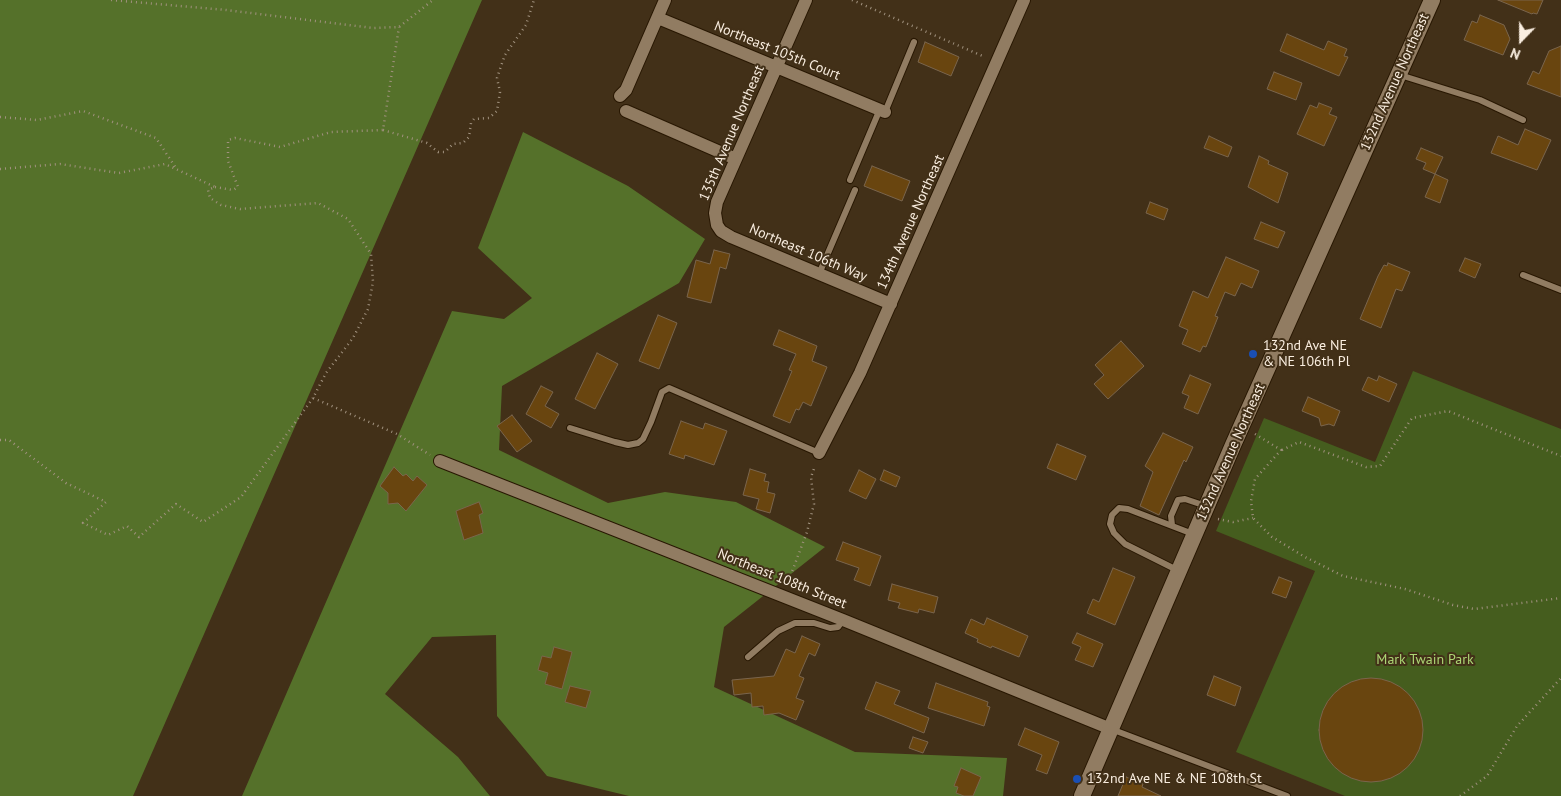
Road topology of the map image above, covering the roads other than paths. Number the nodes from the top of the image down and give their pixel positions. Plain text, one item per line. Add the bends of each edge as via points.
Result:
1 (665, 0) edge
2 (806, 0) edge
3 (1024, 0) edge
4 (1432, 0) edge
5 (658, 18) junction
6 (914, 42) dead end
7 (777, 66) junction
8 (1398, 75) junction
9 (620, 96) dead end
10 (882, 110) junction
11 (626, 111) dead end
12 (1523, 120) dead end
13 (736, 159) junction
14 (850, 180) dead end
15 (855, 190) dead end
16 (717, 225) joint
17 (819, 274) junction
18 (1524, 275) dead end
19 (1561, 290) edge
20 (891, 304) junction
21 (570, 428) dead end
22 (819, 453) joint
23 (440, 461) road end
24 (1205, 509) junction
25 (1172, 525) junction
26 (1194, 535) junction
27 (1179, 571) junction
28 (843, 620) junction
29 (748, 657) dead end
30 (1111, 729) junction
31 (1082, 796) edge
32 (1287, 796) edge

1 - 5 street
2 - 7 street, 135th Avenue Northeast
3 - 20 street, 134th Avenue Northeast
4 - 8 street, 132nd Avenue Northeast
5 - 7 street, Northeast 105th Court
5 - 9 street via 626,90
6 - 10 lane
7 - 10 street, Northeast 105th Court
7 - 13 street, 135th Avenue Northeast
8 - 12 lane via 1480,100
8 - 24 street, 132nd Avenue Northeast
10 - 14 lane
11 - 13 street
13 - 16 street, 135th Avenue Northeast via 717,202
15 - 17 lane
16 - 17 street, Northeast 106th Way via 731,237
17 - 20 street, Northeast 106th Way
18 - 19 lane
20 - 22 street, 134th Avenue Northeast
21 - 22 lane via 628,445 638,443 651,422 662,392 669,388
23 - 28 street, Northeast 108th Street
24 - 25 lane via 1185,499 1178,500 1170,516
24 - 26 street, 132nd Avenue Northeast
25 - 26 lane
25 - 27 lane via 1119,508 1112,515 1110,524 1125,544
26 - 27 street, 132nd Avenue Northeast
27 - 30 street, 132nd Avenue Northeast
28 - 29 lane via 838,627 830,628 814,623 795,623 778,631
28 - 30 street, Northeast 108th Street
30 - 31 street, 132nd Avenue Northeast
30 - 32 lane

